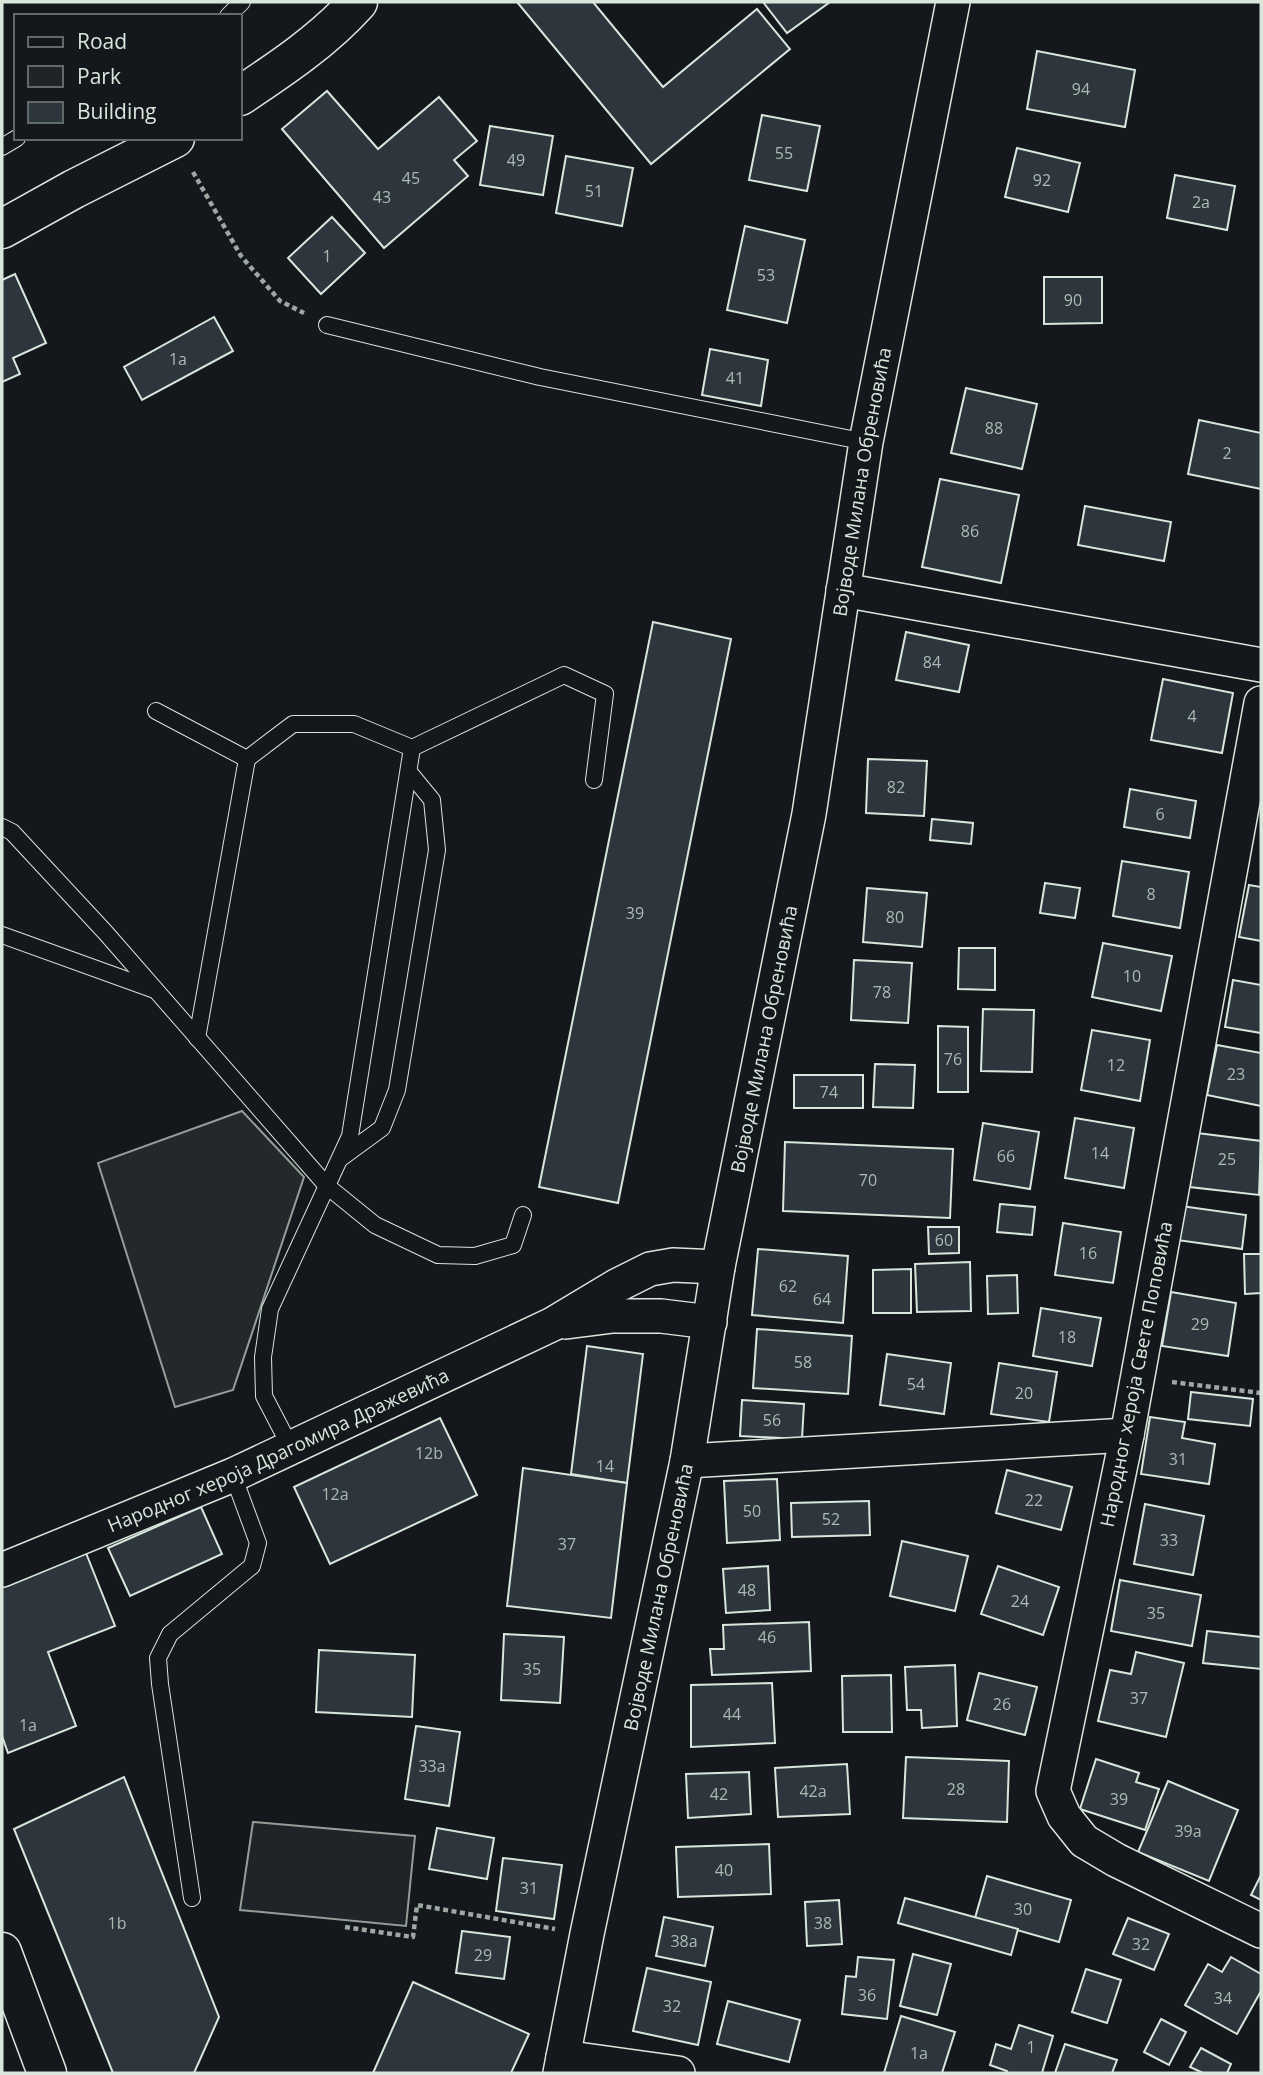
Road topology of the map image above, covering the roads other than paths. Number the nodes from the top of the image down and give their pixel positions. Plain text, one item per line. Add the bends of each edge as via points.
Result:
1 (358, 2) edge
2 (953, 2) edge
3 (242, 95) edge
4 (183, 154) edge
5 (2, 229) edge
6 (327, 325) road end
7 (866, 442) junction
8 (843, 590) junction
9 (1261, 665) edge
10 (1261, 703) edge
11 (156, 710) dead end
12 (412, 748) junction
13 (247, 759) junction
14 (409, 772) junction
15 (594, 780) dead end
16 (2, 827) edge
17 (2, 935) edge
18 (155, 990) junction
19 (197, 1038) junction
20 (339, 1159) junction
21 (327, 1186) junction
22 (523, 1215) dead end
23 (718, 1267) junction
24 (710, 1322) junction
25 (553, 1324) junction
26 (1127, 1435) junction
27 (291, 1448) junction
28 (687, 1461) junction
29 (233, 1475) junction
30 (2, 1570) edge
31 (192, 1898) dead end
32 (1261, 1931) edge
33 (2, 1952) edge
34 (562, 2065) edge
35 (47, 2073) edge
36 (678, 2073) edge

1 - 3 street via 295,60
2 - 7 street, Војводе Милана Обреновића
4 - 5 street via 74,188
6 - 7 lane via 540,377
7 - 8 street, Војводе Милана Обреновића
8 - 9 street
8 - 23 street, Војводе Милана Обреновића via 809,814
10 - 26 street, Народног хероја Свете Поповића
11 - 13 lane
12 - 13 lane via 354,724 293,723
12 - 14 lane
12 - 15 lane via 564,675 605,694
13 - 19 lane
14 - 20 lane via 350,1136
14 - 20 lane via 432,800 437,850 397,1090 382,1128
16 - 18 lane via 12,832
17 - 18 lane
18 - 19 lane
19 - 21 lane
20 - 21 lane
21 - 22 lane via 375,1225 438,1255 475,1256 513,1245
21 - 27 lane via 270,1309 263,1357 264,1396
23 - 24 street, Војводе Милана Обреновића
23 - 25 street, Народног хероја Драгомира Дражевића via 650,1269
24 - 25 street, Народног хероја Драгомира Дражевића via 613,1316
24 - 28 street, Војводе Милана Обреновића
25 - 27 street, Народног хероја Драгомира Дражевића
26 - 28 street
26 - 32 street, Народног хероја Свете Поповића via 1053,1791 1084,1841
27 - 29 street, Народног хероја Драгомира Дражевића
28 - 34 street, Војводе Милана Обреновића
29 - 30 street, Народног хероја Драгомира Дражевића
29 - 31 lane via 258,1543 252,1566 170,1634 158,1658
33 - 35 street
34 - 36 street

